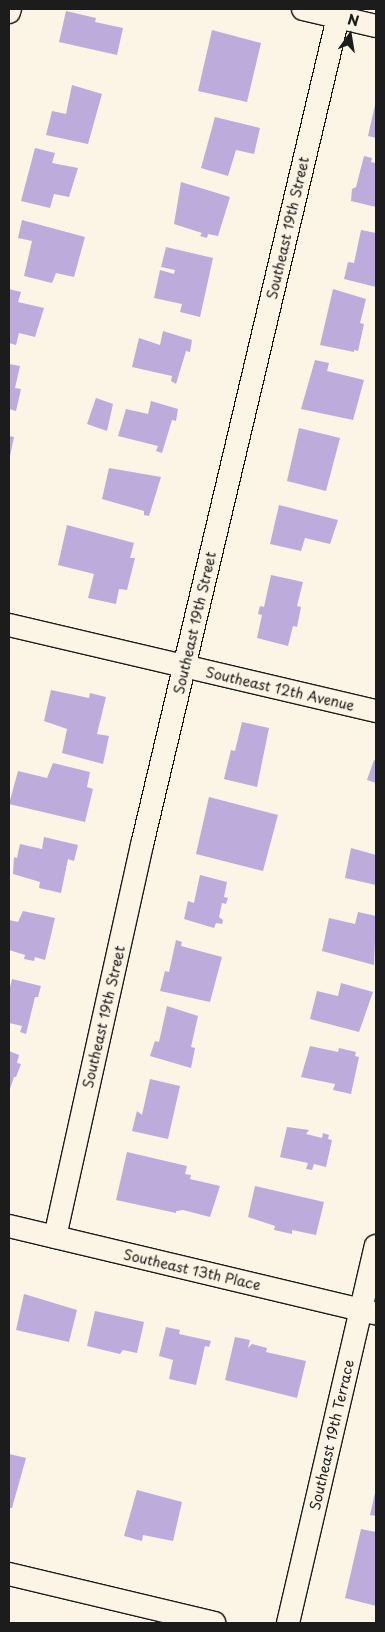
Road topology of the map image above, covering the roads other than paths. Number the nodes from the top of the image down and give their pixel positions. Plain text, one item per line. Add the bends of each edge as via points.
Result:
1 (303, 9) edge
2 (339, 13) edge
3 (376, 26) edge
4 (9, 625) edge
5 (185, 666) junction
6 (376, 711) edge
7 (9, 1226) edge
8 (55, 1237) junction
9 (376, 1246) edge
10 (369, 1311) edge
11 (9, 1574) edge
12 (214, 1623) edge
13 (288, 1623) edge

1 - 2 street
2 - 3 street
2 - 5 street, Southeast 19th Street
4 - 5 street, Southeast 12th Avenue
5 - 6 street, Southeast 12th Avenue
5 - 8 street, Southeast 19th Street
7 - 8 street, Southeast 13th Place
8 - 10 street, Southeast 13th Place
9 - 10 street, Southeast 19th Terrace
10 - 13 street, Southeast 19th Terrace
11 - 12 street

